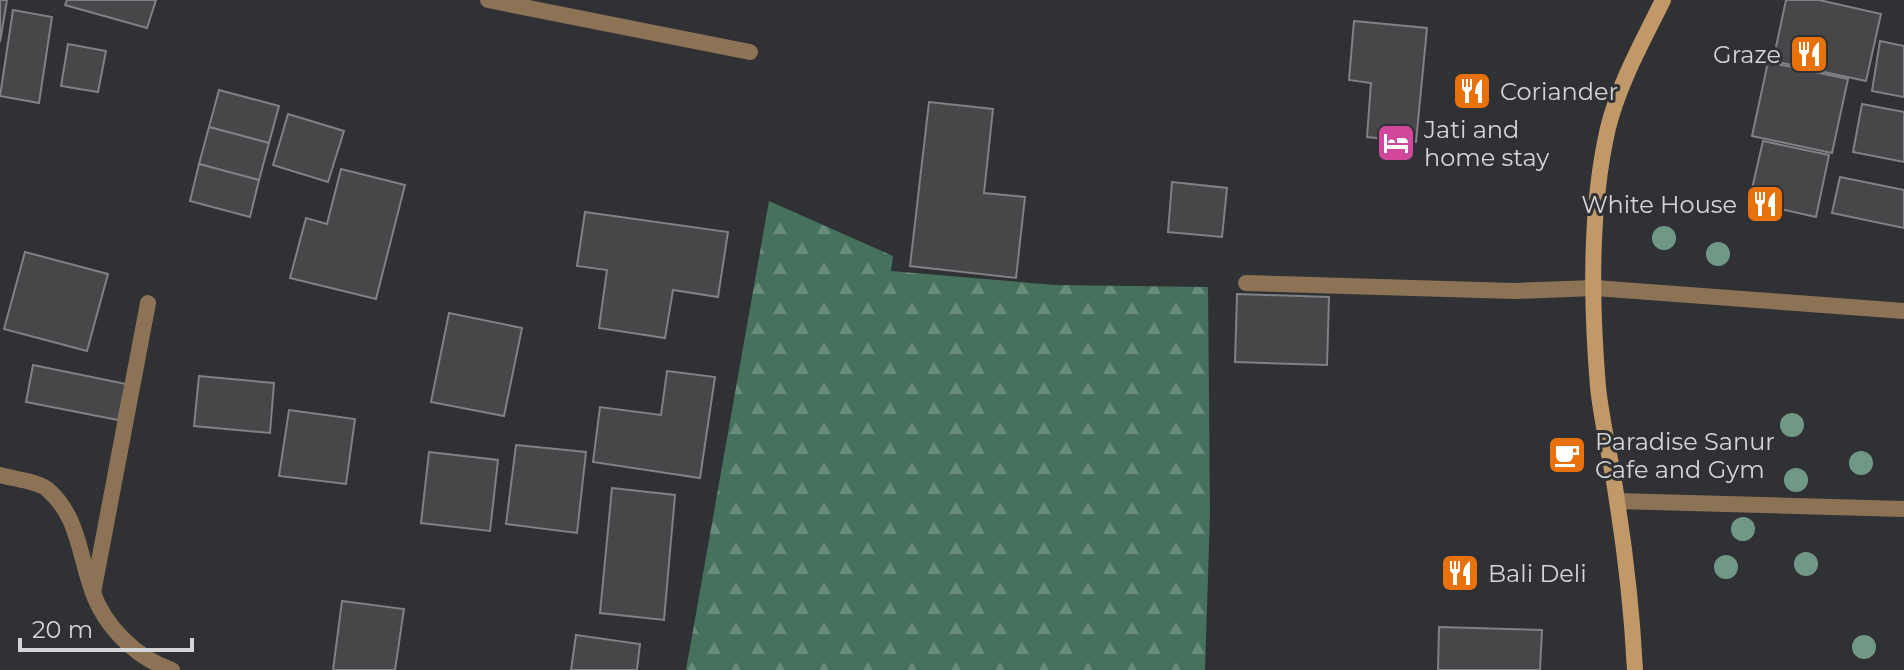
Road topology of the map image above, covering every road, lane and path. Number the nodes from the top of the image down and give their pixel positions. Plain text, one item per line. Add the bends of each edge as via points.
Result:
1 (488, 0) edge
2 (1663, 0) edge
3 (750, 52) dead end
4 (1246, 283) dead end
5 (1595, 288) junction
6 (148, 303) dead end
7 (1904, 311) edge
8 (0, 475) edge
9 (1617, 501) junction
10 (1904, 509) edge
11 (93, 593) junction
12 (172, 670) edge
13 (1635, 670) edge

1 - 3 street
2 - 5 street via 1609,126 1596,189
4 - 5 street via 1514,291
5 - 7 street
5 - 9 street via 1598,389
6 - 11 street
8 - 11 street via 45,487 71,518
9 - 10 street
9 - 13 street
11 - 12 street via 117,634 152,663

